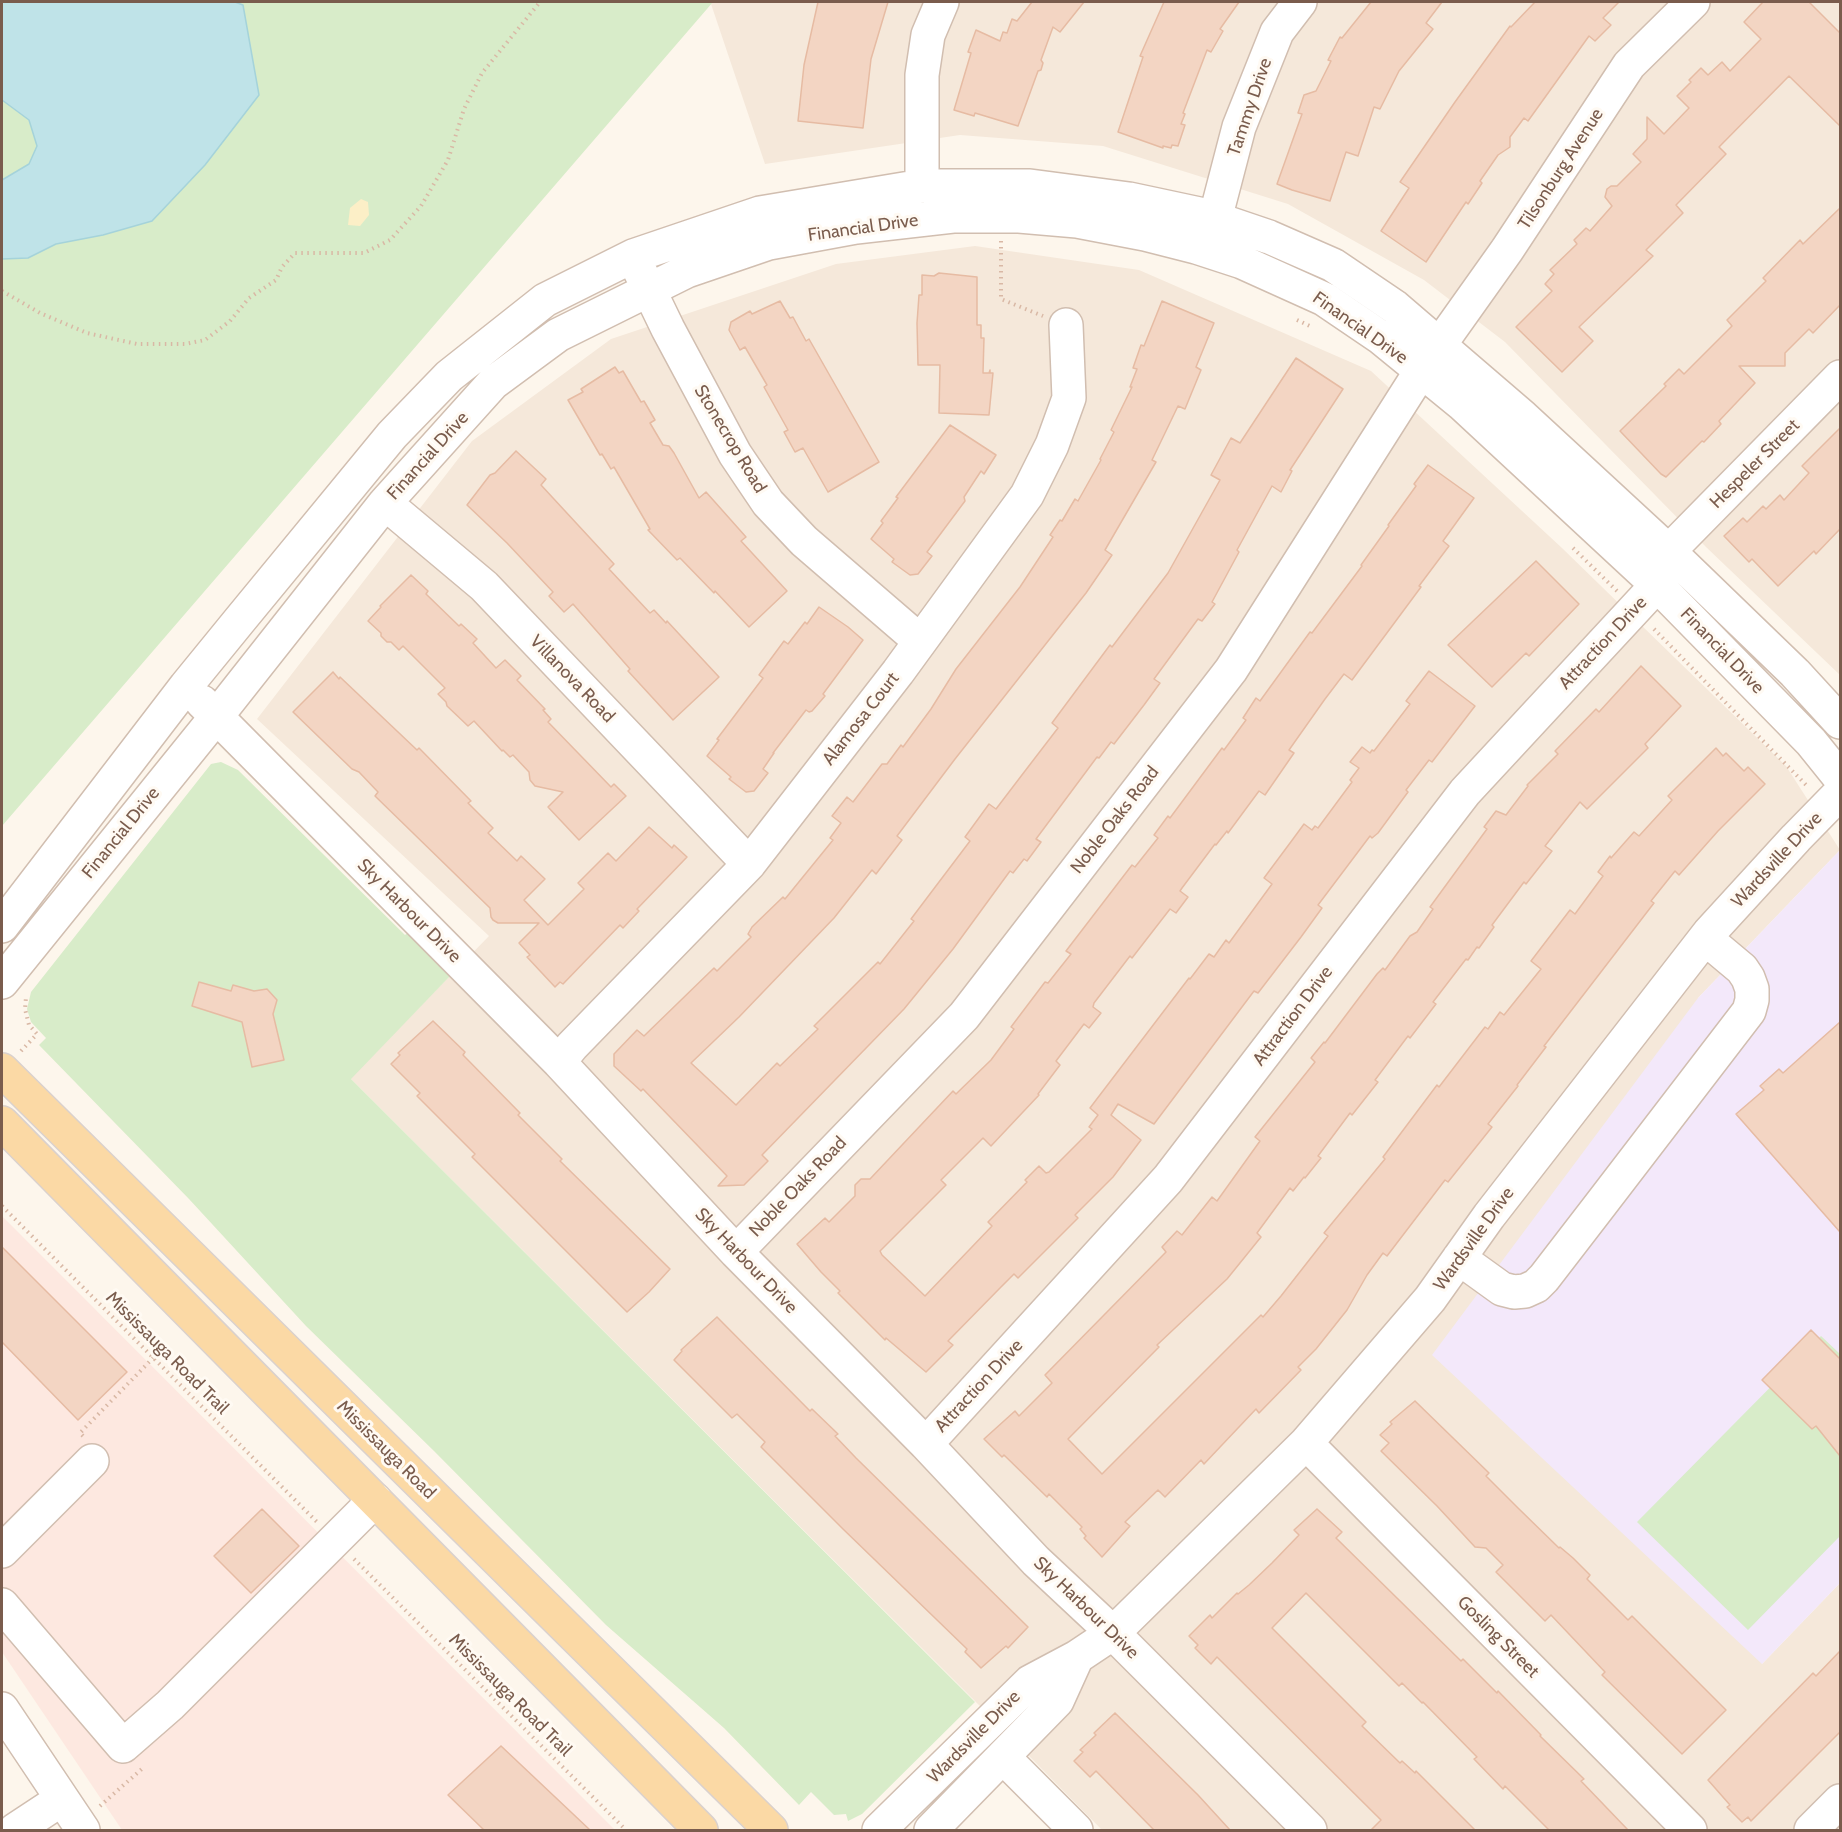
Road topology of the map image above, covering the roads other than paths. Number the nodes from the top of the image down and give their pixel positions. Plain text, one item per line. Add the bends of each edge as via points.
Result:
1 (942, 2) edge
2 (1300, 2) edge
3 (1693, 2) edge
4 (922, 186) junction
5 (1215, 219) junction
6 (633, 256) junction
7 (649, 290) junction
8 (1066, 325) road end
9 (1430, 358) junction
10 (1840, 377) edge
11 (385, 503) junction
12 (1669, 551) junction
13 (1657, 585) junction
14 (920, 640) junction
15 (186, 686) junction
16 (216, 717) junction
17 (1840, 722) edge
18 (1840, 777) edge
19 (1840, 793) edge
20 (749, 864) junction
21 (2, 926) edge
22 (1705, 938) junction
23 (2, 982) edge
24 (559, 1062) junction
25 (2, 1070) edge
26 (2, 1122) edge
27 (735, 1252) junction
28 (1459, 1258) junction
29 (1306, 1443) junction
30 (926, 1444) junction
31 (92, 1461) dead end
32 (375, 1500) junction
33 (2, 1551) edge
34 (2, 1605) edge
35 (1113, 1634) junction
36 (1077, 1657) junction
37 (2, 1709) edge
38 (1002, 1757) junction
39 (62, 1799) junction
40 (1840, 1801) edge
41 (15, 1830) edge
42 (83, 1830) edge
43 (701, 1830) edge
44 (771, 1830) edge
45 (879, 1830) edge
46 (931, 1830) edge
47 (1076, 1830) edge
48 (1310, 1830) edge
49 (1690, 1830) edge
50 (1811, 1830) edge

1 - 4 street via 928,35 922,75
2 - 5 street, Tammy Drive via 1277,32 1243,117
3 - 9 street, Tilsonburg Avenue via 1629,65 1507,250
4 - 5 street, Financial Drive via 1030,186 1129,199
4 - 6 street, Financial Drive via 760,213
5 - 9 street, Financial Drive via 1333,265 1395,307
6 - 7 street, Stonecrop Road
6 - 15 street, Financial Drive via 545,300 449,376 392,435
7 - 9 street, Financial Drive via 687,271 770,243 856,226 952,216 1077,221 1145,234 1242,262 1324,299 1380,337
7 - 11 street, Financial Drive via 558,335 494,383
7 - 14 street, Stonecrop Road via 735,454 768,502 804,541
8 - 14 street, Alamosa Court via 1069,398 1052,445 1027,495
9 - 12 street, Financial Drive via 1523,417
9 - 13 street, Financial Drive via 1462,404
9 - 27 street, Noble Oaks Road via 1231,670 964,1016
10 - 12 street, Hespeler Street
11 - 16 street, Financial Drive
11 - 20 street, Villanova Road via 484,586
12 - 17 street, Financial Drive
13 - 18 street, Financial Drive via 1811,742
13 - 30 street, Attraction Drive via 1465,792 1168,1179
14 - 20 street, Alamosa Court
15 - 16 street, Sky Harbour Drive
15 - 21 street, Financial Drive
16 - 23 street, Financial Drive
16 - 24 street, Sky Harbour Drive
19 - 22 street, Wardsville Drive
20 - 24 street, Alamosa Court
22 - 28 street, Wardsville Drive
22 - 28 street via 1748,978 1752,989 1749,1011 1608,1195 1544,1278 1525,1291 1502,1289
24 - 27 street, Sky Harbour Drive
25 - 44 main road, Mississauga Road
26 - 32 main road
27 - 30 street, Sky Harbour Drive
28 - 29 street, Wardsville Drive via 1430,1299
29 - 35 street, Wardsville Drive
29 - 49 street, Gosling Street
30 - 35 street, Sky Harbour Drive
31 - 33 street
32 - 34 street via 170,1705 123,1746
32 - 43 main road
35 - 36 street, Wardsville Drive
35 - 48 street, Sky Harbour Drive
36 - 38 street, Wardsville Drive via 1057,1701
36 - 45 street, Wardsville Drive via 1030,1682
37 - 39 street
38 - 46 street, Wardsville Drive
38 - 47 street
39 - 41 street
39 - 42 street
40 - 50 street

